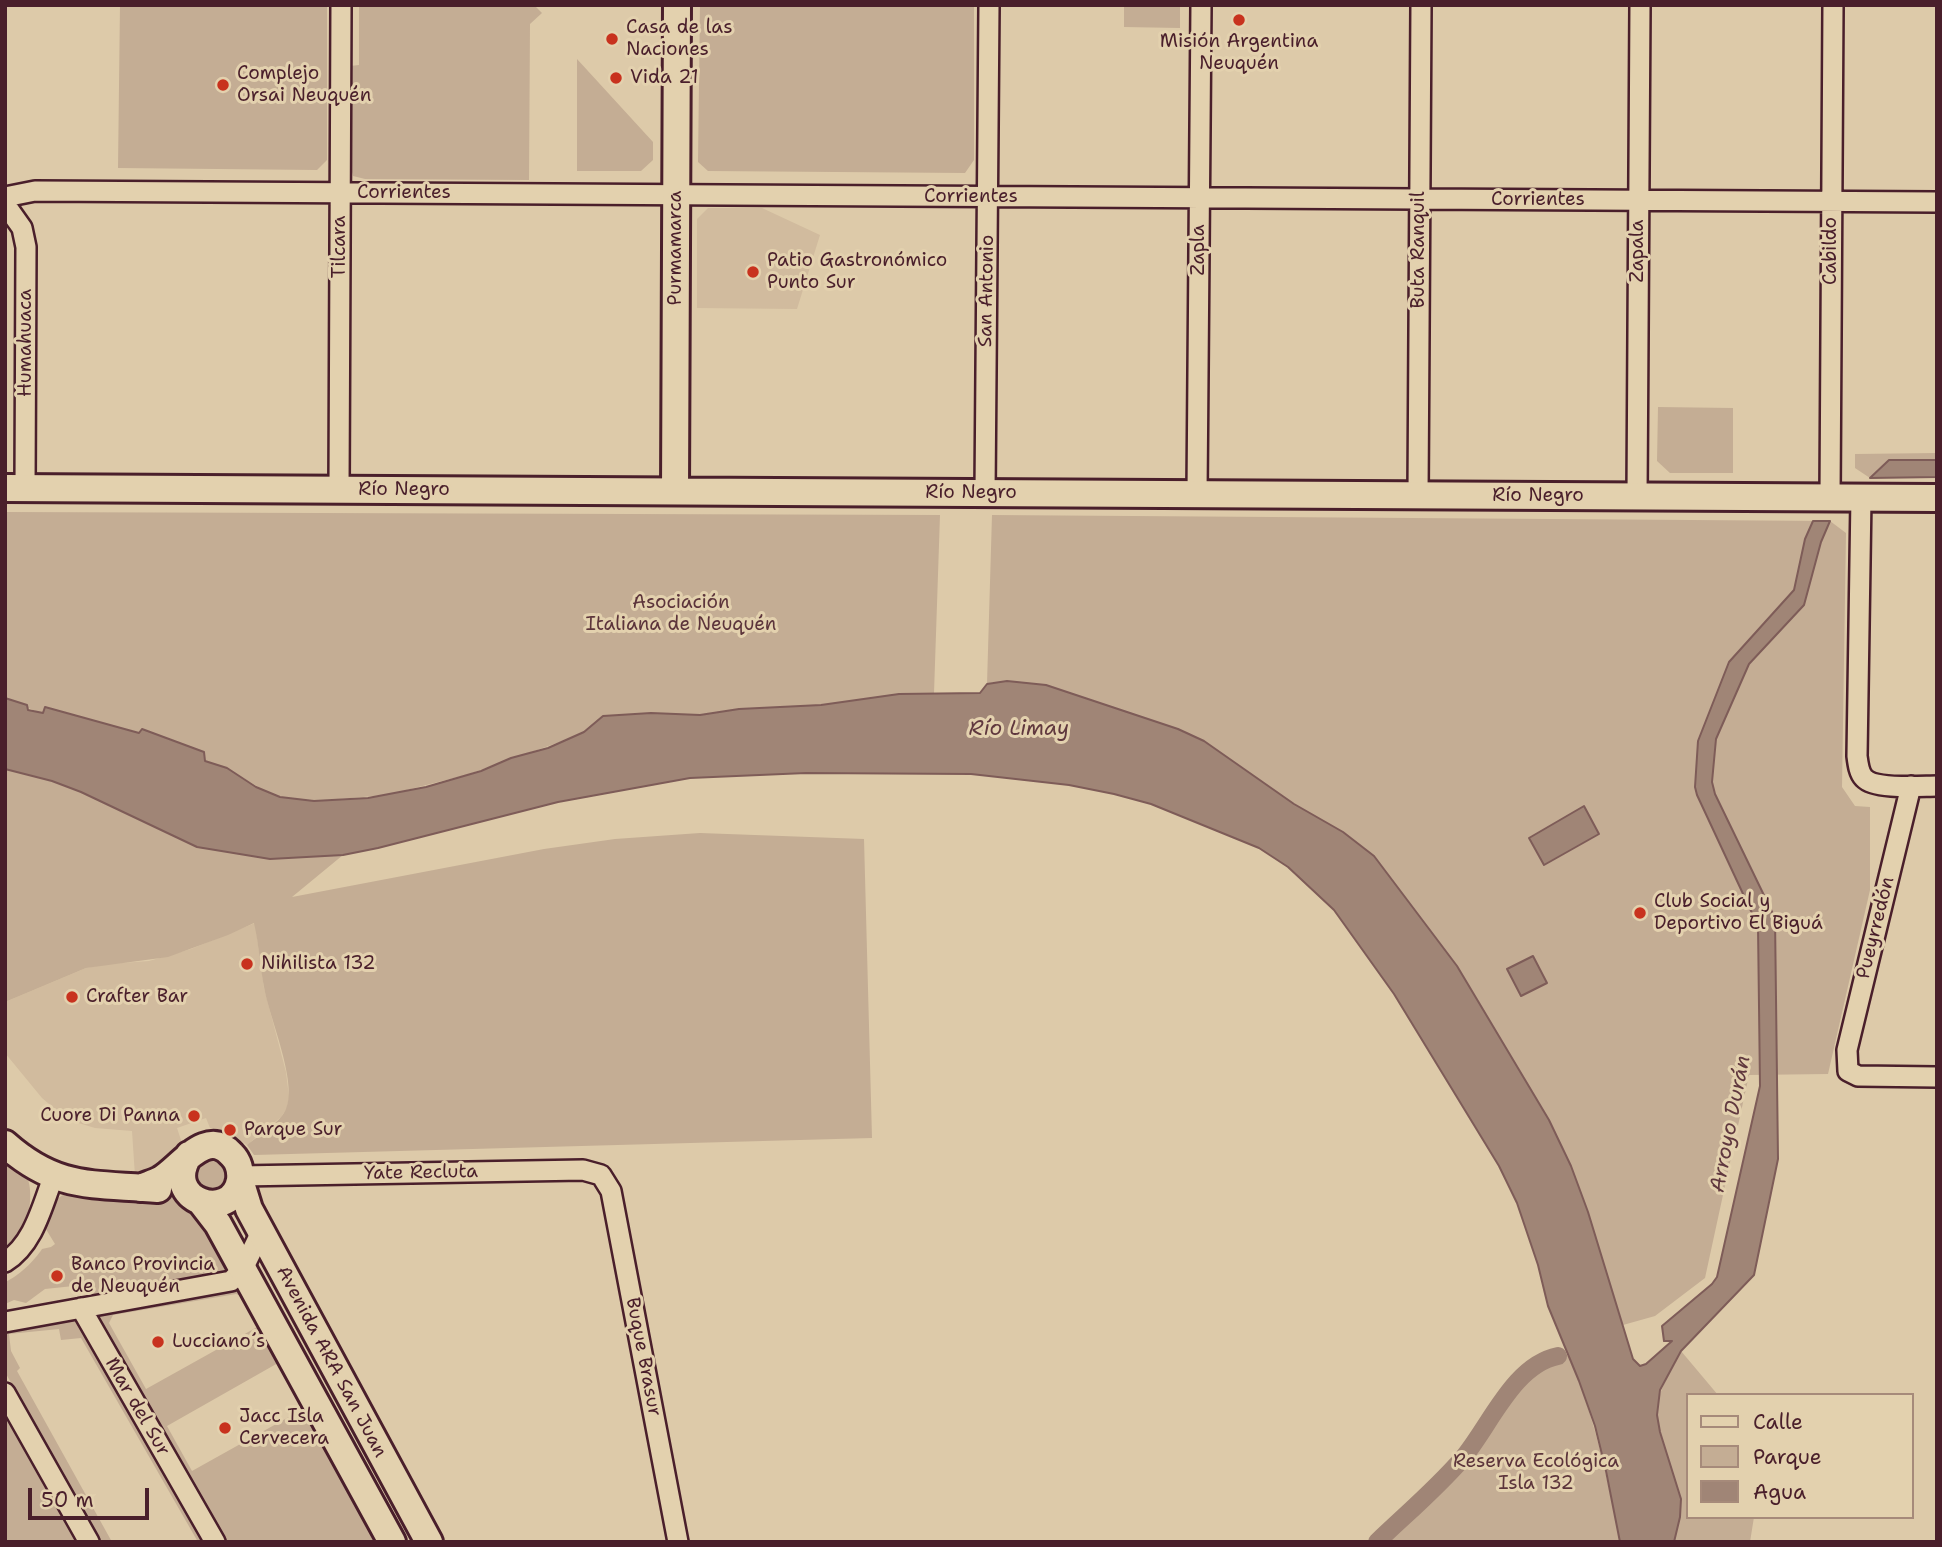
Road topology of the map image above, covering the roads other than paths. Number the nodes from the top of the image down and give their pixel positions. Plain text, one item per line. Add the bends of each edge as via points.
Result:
1 (341, 5) edge
2 (677, 5) edge
3 (989, 5) edge
4 (1201, 5) edge
5 (1421, 5) edge
6 (1640, 5) edge
7 (1833, 5) edge
8 (340, 193) junction
9 (676, 195) junction
10 (5, 197) edge
11 (987, 197) junction
12 (1199, 198) junction
13 (1420, 199) junction
14 (1639, 201) junction
15 (1832, 202) junction
16 (1937, 202) edge
17 (5, 204) edge
18 (15, 488) edge
19 (339, 489) junction
20 (675, 491) junction
21 (985, 493) junction
22 (1197, 494) junction
23 (1418, 495) junction
24 (1637, 496) junction
25 (1830, 497) junction
26 (1861, 497) junction
27 (1937, 498) edge
28 (1910, 786) junction
29 (1937, 786) edge
30 (1937, 1077) edge
31 (5, 1144) edge
32 (189, 1155) junction
33 (54, 1175) junction
34 (601, 1175) joint
35 (240, 1178) junction
36 (140, 1188) junction
37 (197, 1200) junction
38 (261, 1232) junction
39 (5, 1262) edge
40 (243, 1269) junction
41 (81, 1308) junction
42 (5, 1322) edge
43 (5, 1393) edge
44 (89, 1542) edge
45 (215, 1542) edge
46 (392, 1542) edge
47 (429, 1542) edge
48 (678, 1542) edge

1 - 8 street, Tilcara
2 - 9 street, Purmamarca
3 - 11 street, San Antonio
4 - 12 street, Zapla
5 - 13 street, Buta Ranquil
6 - 14 street, Zapala
7 - 15 street, Cabildo
8 - 9 street, Corrientes
8 - 10 street, Corrientes via 34,191
8 - 19 street, Tilcara
9 - 11 street, Corrientes
9 - 20 street, Purmamarca
11 - 12 street, Corrientes
11 - 21 street, San Antonio
12 - 13 street, Corrientes
12 - 22 street, Zapla
13 - 14 street, Corrientes
13 - 23 street, Buta Ranquil
14 - 15 street, Corrientes
14 - 24 street, Zapala
15 - 16 street, Corrientes
15 - 25 street, Cabildo
17 - 18 street, Humahuaca via 22,228 26,247
18 - 19 street, Río Negro
19 - 20 street, Río Negro
20 - 21 street, Río Negro
21 - 22 street, Río Negro
22 - 23 street, Río Negro
23 - 24 street, Río Negro
24 - 25 street, Río Negro
25 - 26 street, Río Negro
26 - 27 street, Río Negro
26 - 28 street via 1857,757 1864,778 1877,785
28 - 29 street
28 - 30 street, Pueyrredón via 1847,1051 1848,1071 1858,1076
31 - 33 street
32 - 35 street via 204,1146 220,1147 234,1156
32 - 36 street via 160,1180
32 - 37 street via 183,1182
33 - 36 street via 89,1185
33 - 39 street via 29,1237
34 - 35 street, Yate Recluta via 583,1170
34 - 48 street, Buque Brasur via 611,1191
35 - 37 street via 226,1200
35 - 38 street, Avenida ARA San Juan
36 - 37 street
37 - 40 street, Avenida ARA San Juan via 215,1219
38 - 40 street
38 - 47 street, Avenida ARA San Juan
40 - 41 street via 226,1282
40 - 46 street, Avenida ARA San Juan
41 - 42 street
41 - 45 street, Mar del Sur
43 - 44 street

